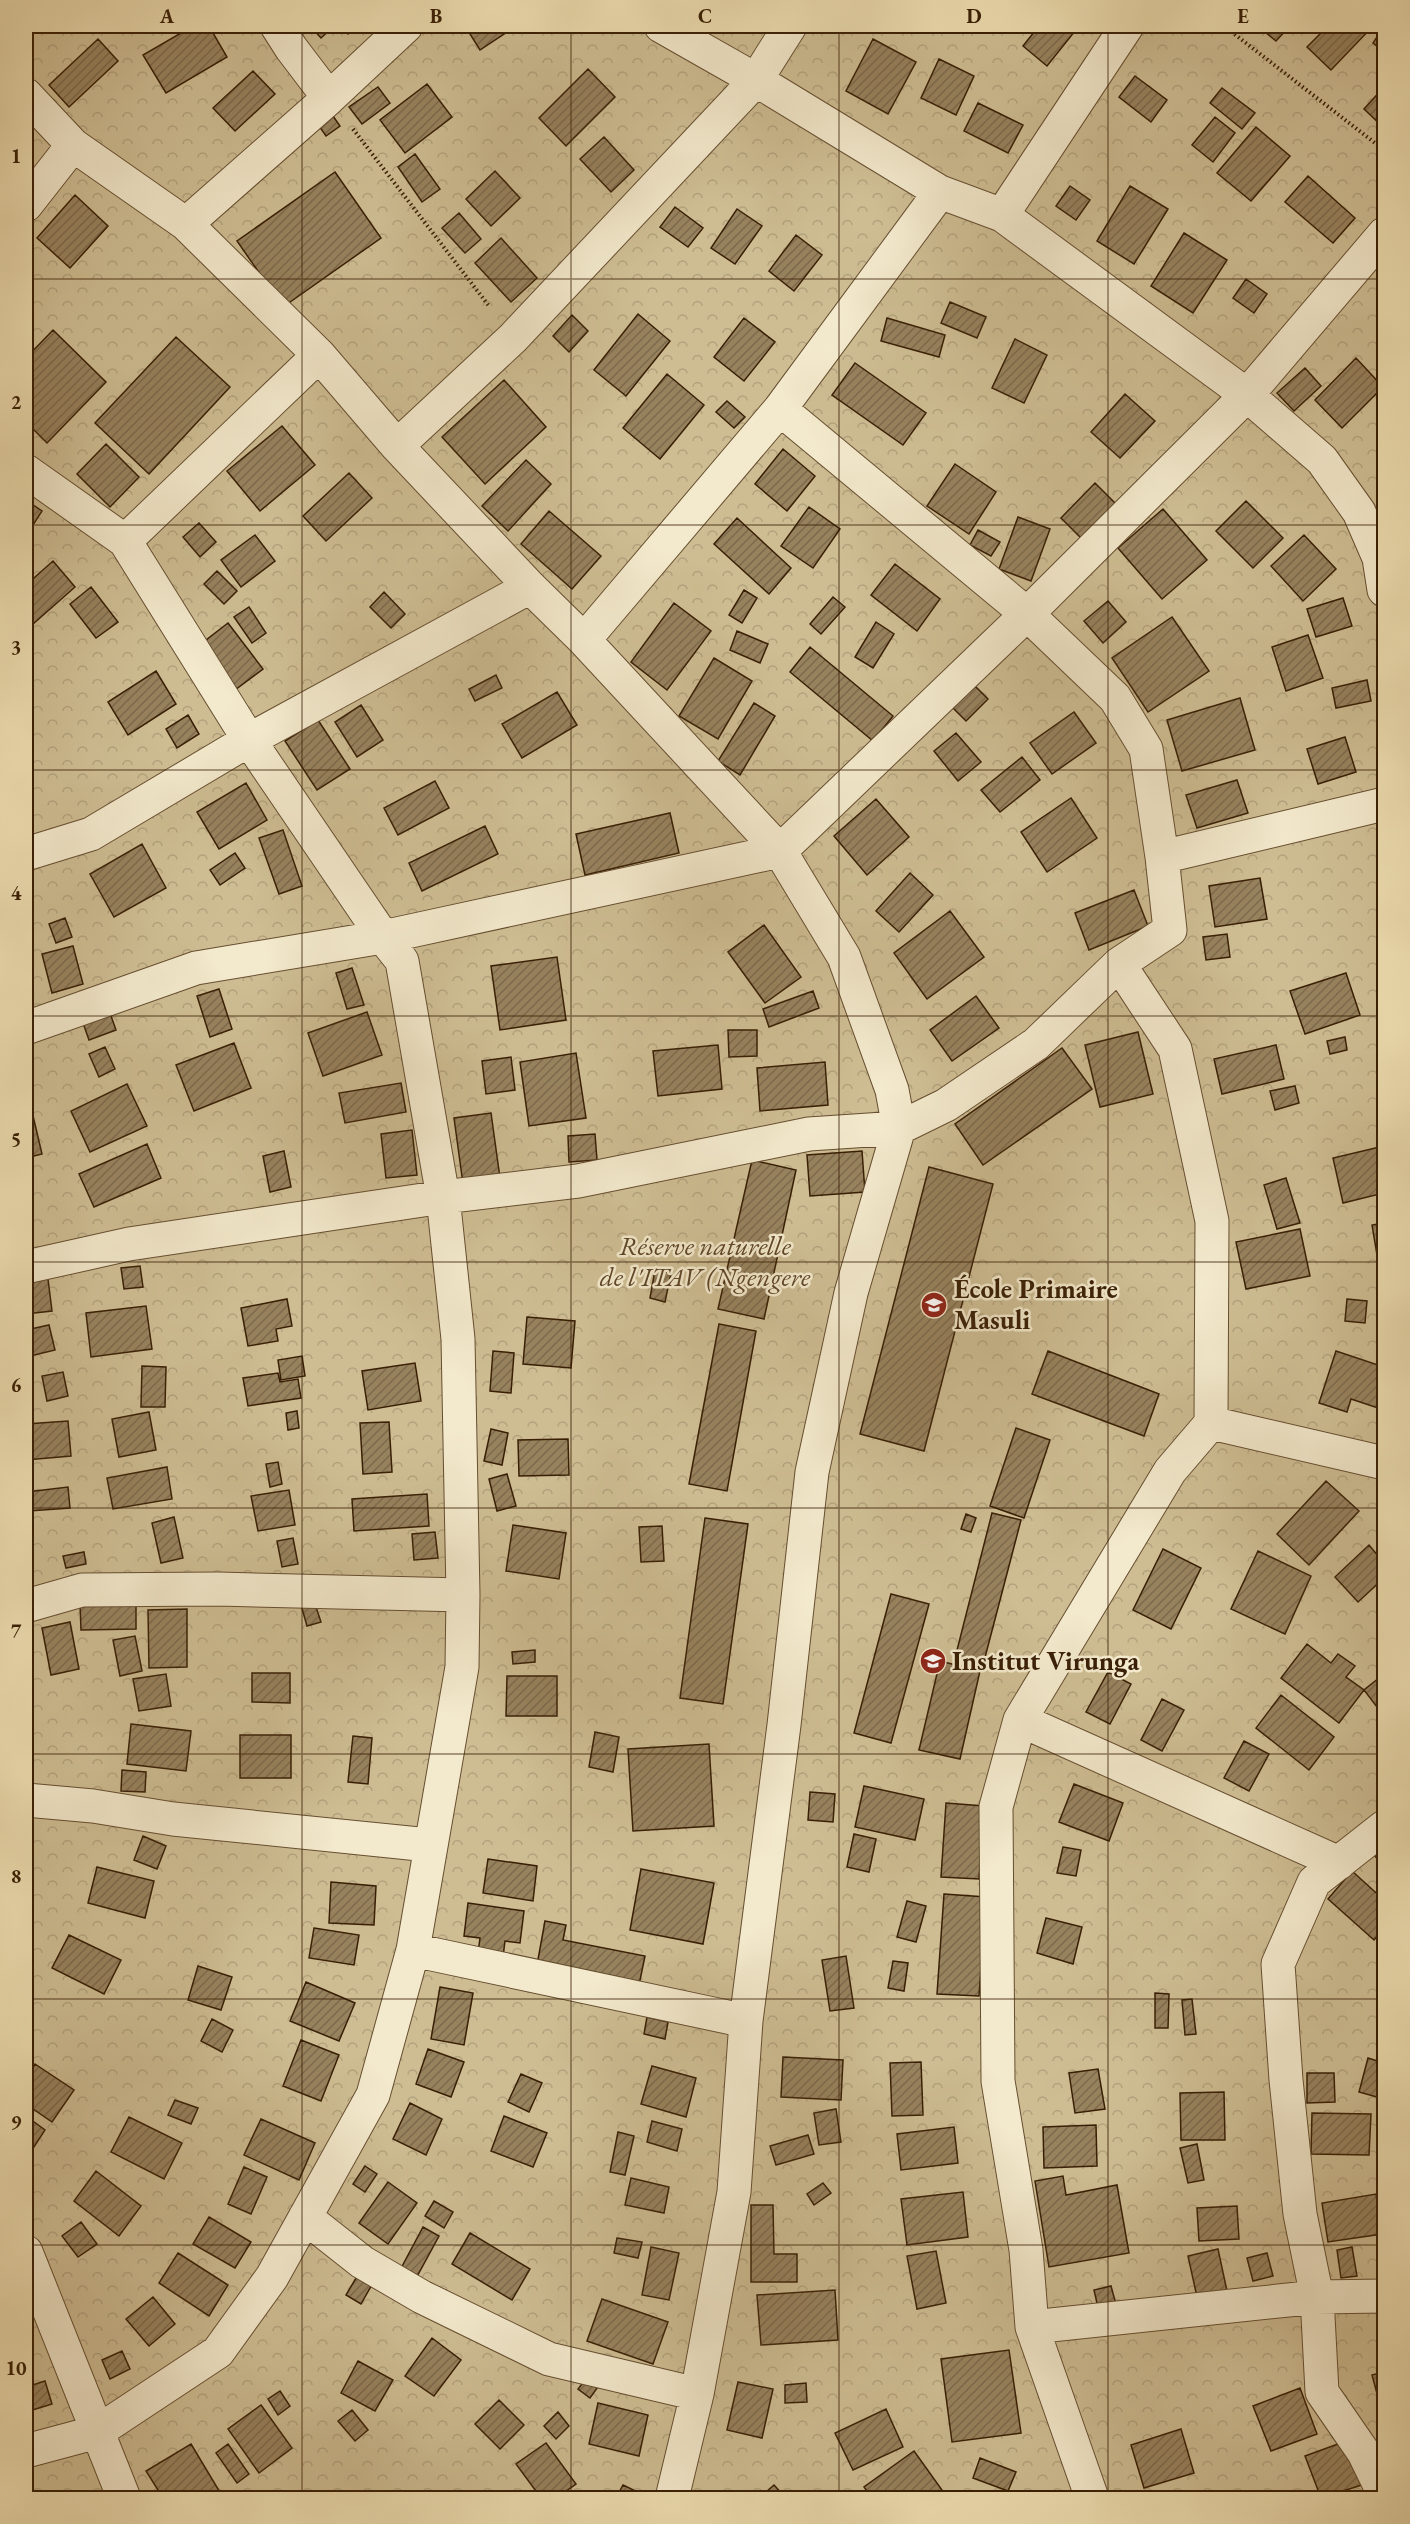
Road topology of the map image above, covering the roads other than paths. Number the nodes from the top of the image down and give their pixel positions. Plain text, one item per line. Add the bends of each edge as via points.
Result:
1 (277, 26) edge
2 (406, 26) edge
3 (661, 26) edge
4 (790, 26) edge
5 (1127, 26) edge
6 (756, 80) junction
7 (26, 94) edge
8 (329, 98) junction
9 (73, 145) junction
10 (940, 192) junction
11 (26, 205) edge
12 (1002, 215) junction
13 (186, 224) junction
14 (1384, 234) edge
15 (319, 355) junction
16 (1247, 395) junction
17 (780, 409) junction
18 (397, 446) junction
19 (26, 471) edge
20 (125, 541) junction
21 (530, 587) junction
22 (1384, 590) edge
23 (1027, 614) junction
24 (584, 640) junction
25 (249, 740) junction
26 (1384, 804) edge
27 (780, 851) junction
28 (26, 854) edge
29 (1162, 857) junction
30 (383, 937) junction
31 (1119, 964) junction
32 (26, 1028) edge
33 (899, 1128) junction
34 (443, 1197) junction
35 (26, 1267) edge
36 (1211, 1423) junction
37 (1384, 1463) edge
38 (463, 1595) junction
39 (26, 1606) edge
40 (1020, 1720) junction
41 (26, 1800) edge
42 (1384, 1827) edge
43 (429, 1845) junction
44 (1339, 1863) junction
45 (413, 1950) junction
46 (746, 2021) junction
47 (305, 2217) junction
48 (26, 2252) edge
49 (1384, 2296) edge
50 (1317, 2297) junction
51 (1032, 2327) junction
52 (697, 2394) junction
53 (97, 2433) junction
54 (26, 2451) edge
55 (1384, 2494) edge
56 (124, 2499) edge
57 (672, 2499) edge
58 (1092, 2499) edge

1 - 8 street
2 - 8 street
3 - 6 street
4 - 6 street
5 - 12 street
6 - 10 street
6 - 18 street via 513,338
7 - 9 street
8 - 13 street
9 - 11 street
9 - 13 street
10 - 12 street
10 - 17 street
12 - 16 street
13 - 15 street
14 - 16 street
15 - 18 street
15 - 20 street
16 - 22 street via 1322,460 1359,512 1379,558
16 - 23 street
17 - 23 street
17 - 24 street
18 - 21 street
19 - 20 street
20 - 25 street
21 - 24 street
21 - 25 street
23 - 27 street
23 - 29 street via 1115,698 1146,749
24 - 27 street
25 - 28 street via 91,834
25 - 30 street
26 - 29 street
27 - 30 street
27 - 33 street via 844,957 892,1090
29 - 31 street via 1170,930
30 - 32 street via 196,968
30 - 34 street via 402,961
31 - 33 street via 1036,1044 946,1105
31 - 36 street via 1175,1049 1212,1221
33 - 34 street via 809,1134 578,1181
33 - 46 street via 850,1293 812,1472
34 - 35 street via 129,1244
34 - 38 street via 458,1339
36 - 37 street
36 - 40 street via 1170,1472
38 - 39 street via 82,1590
38 - 43 street via 462,1667
40 - 44 street
40 - 51 street via 996,1807 998,2081 1026,2250
41 - 43 street
42 - 44 street
43 - 45 street
44 - 50 street via 1314,1882 1278,1964 1300,2214
45 - 46 street
45 - 47 street via 373,2095
46 - 52 street via 734,2192
47 - 52 street via 362,2262 422,2297 549,2359
47 - 53 street via 272,2277 218,2352
48 - 53 street
49 - 50 street
50 - 51 street
50 - 55 street via 1322,2392 1364,2452
51 - 58 street
52 - 57 street
53 - 54 street
53 - 56 street

